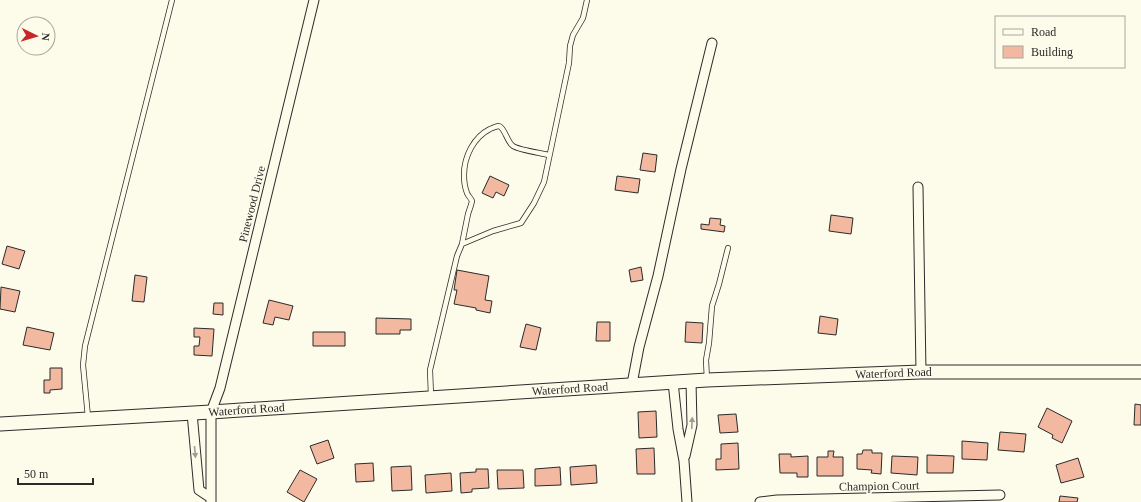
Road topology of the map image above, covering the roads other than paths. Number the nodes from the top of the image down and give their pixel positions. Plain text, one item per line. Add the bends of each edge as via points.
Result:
1 (172, 0) edge
2 (314, 0) edge
3 (587, 0) edge
4 (712, 42) dead end
5 (549, 155) junction
6 (918, 187) dead end
7 (462, 244) junction
8 (728, 248) dead end
9 (921, 372) junction
10 (1141, 372) edge
11 (707, 380) junction
12 (690, 381) junction
13 (673, 382) junction
14 (632, 384) junction
15 (431, 397) junction
16 (211, 412) junction
17 (192, 413) junction
18 (88, 419) junction
19 (0, 424) edge
20 (684, 461) junction
21 (1000, 495) dead end
22 (211, 500) edge
23 (686, 502) edge
24 (760, 502) edge

1 - 18 lane via 85,346 83,364
2 - 16 street, Pinewood Drive via 220,388
3 - 5 lane via 583,18 570,46 568,69
4 - 14 street via 680,169
5 - 7 lane via 544,182 521,223 492,231
5 - 7 lane via 514,147 503,129 498,126 484,132 476,140 465,166 467,194 472,205
6 - 9 street
7 - 15 lane via 430,370
8 - 11 lane via 712,306 710,343 706,360
9 - 10 main road, Waterford Road
9 - 11 main road, Waterford Road
11 - 12 main road, Waterford Road
12 - 13 main road, Waterford Road
20 -> 12 street via 692,425
13 - 14 main road, Waterford Road
13 - 20 street
14 - 15 main road, Waterford Road
15 - 16 main road, Waterford Road
16 - 17 main road, Waterford Road
16 - 22 street
17 - 18 main road, Waterford Road
17 -> 22 street via 199,490
18 - 19 main road, Waterford Road
20 - 23 street
21 - 24 street, Champion Court

